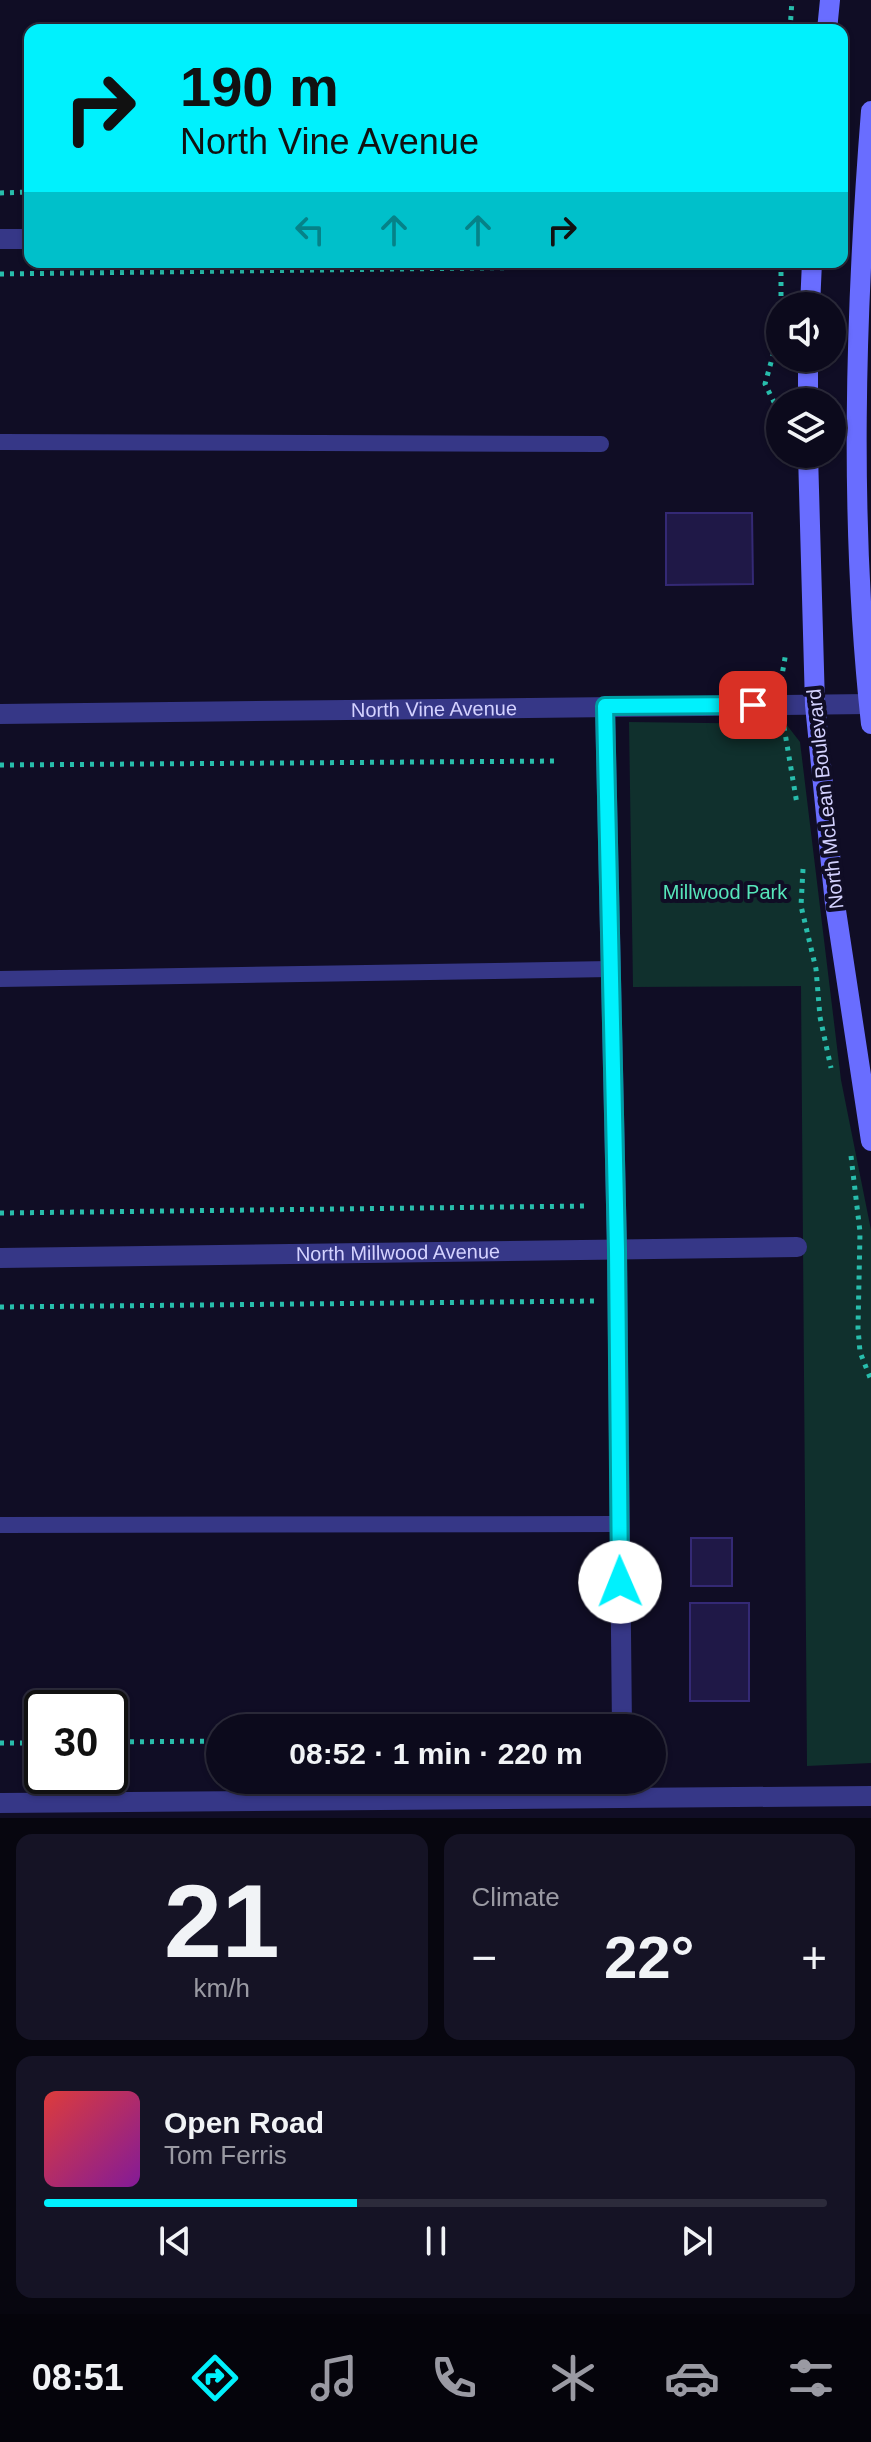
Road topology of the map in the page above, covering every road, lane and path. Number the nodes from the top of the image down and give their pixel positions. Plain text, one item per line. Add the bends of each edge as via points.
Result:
1 (792, 0) edge
2 (830, 0) edge
3 (790, 24) edge
4 (828, 24) edge
5 (871, 111) edge
6 (24, 192) edge
7 (0, 193) edge
8 (0, 239) edge
9 (24, 239) edge
10 (477, 268) edge
11 (781, 268) edge
12 (812, 268) edge
13 (0, 274) edge
14 (781, 292) edge
15 (811, 292) edge
16 (0, 442) edge
17 (601, 444) dead end
18 (808, 468) edge
19 (815, 705) junction
20 (605, 706) junction
21 (0, 714) edge
22 (870, 714) edge
23 (558, 761) dead end
24 (0, 765) edge
25 (610, 969) junction
26 (0, 979) edge
27 (871, 1141) edge
28 (587, 1206) dead end
29 (0, 1213) edge
30 (797, 1247) dead end
31 (617, 1250) junction
32 (0, 1258) edge
33 (596, 1301) dead end
34 (0, 1307) edge
35 (619, 1524) junction
36 (0, 1525) edge
37 (622, 1714) edge
38 (206, 1741) edge
39 (128, 1742) edge
40 (0, 1743) edge
41 (24, 1743) edge
42 (666, 1790) edge
43 (400, 1794) edge
44 (871, 1796) edge
45 (0, 1803) edge

1 - 3 path
2 - 4 main road
5 - 22 main road via 857,399
6 - 7 path
8 - 9 street
10 - 13 path
11 - 14 path
12 - 15 main road
16 - 17 lane
18 - 19 main road, North McLean Boulevard
19 - 20 street, North Vine Avenue
19 - 22 street, North Vine Avenue
19 - 27 main road, North McLean Boulevard via 835,904
20 - 21 street, North Vine Avenue
20 - 25 street
23 - 24 path
25 - 26 lane
25 - 31 street
28 - 29 path
30 - 31 street, North Millwood Avenue
31 - 32 street, North Millwood Avenue
31 - 35 street
33 - 34 path
35 - 36 lane
35 - 37 street
38 - 39 path
40 - 41 path
42 - 44 street
43 - 45 street

